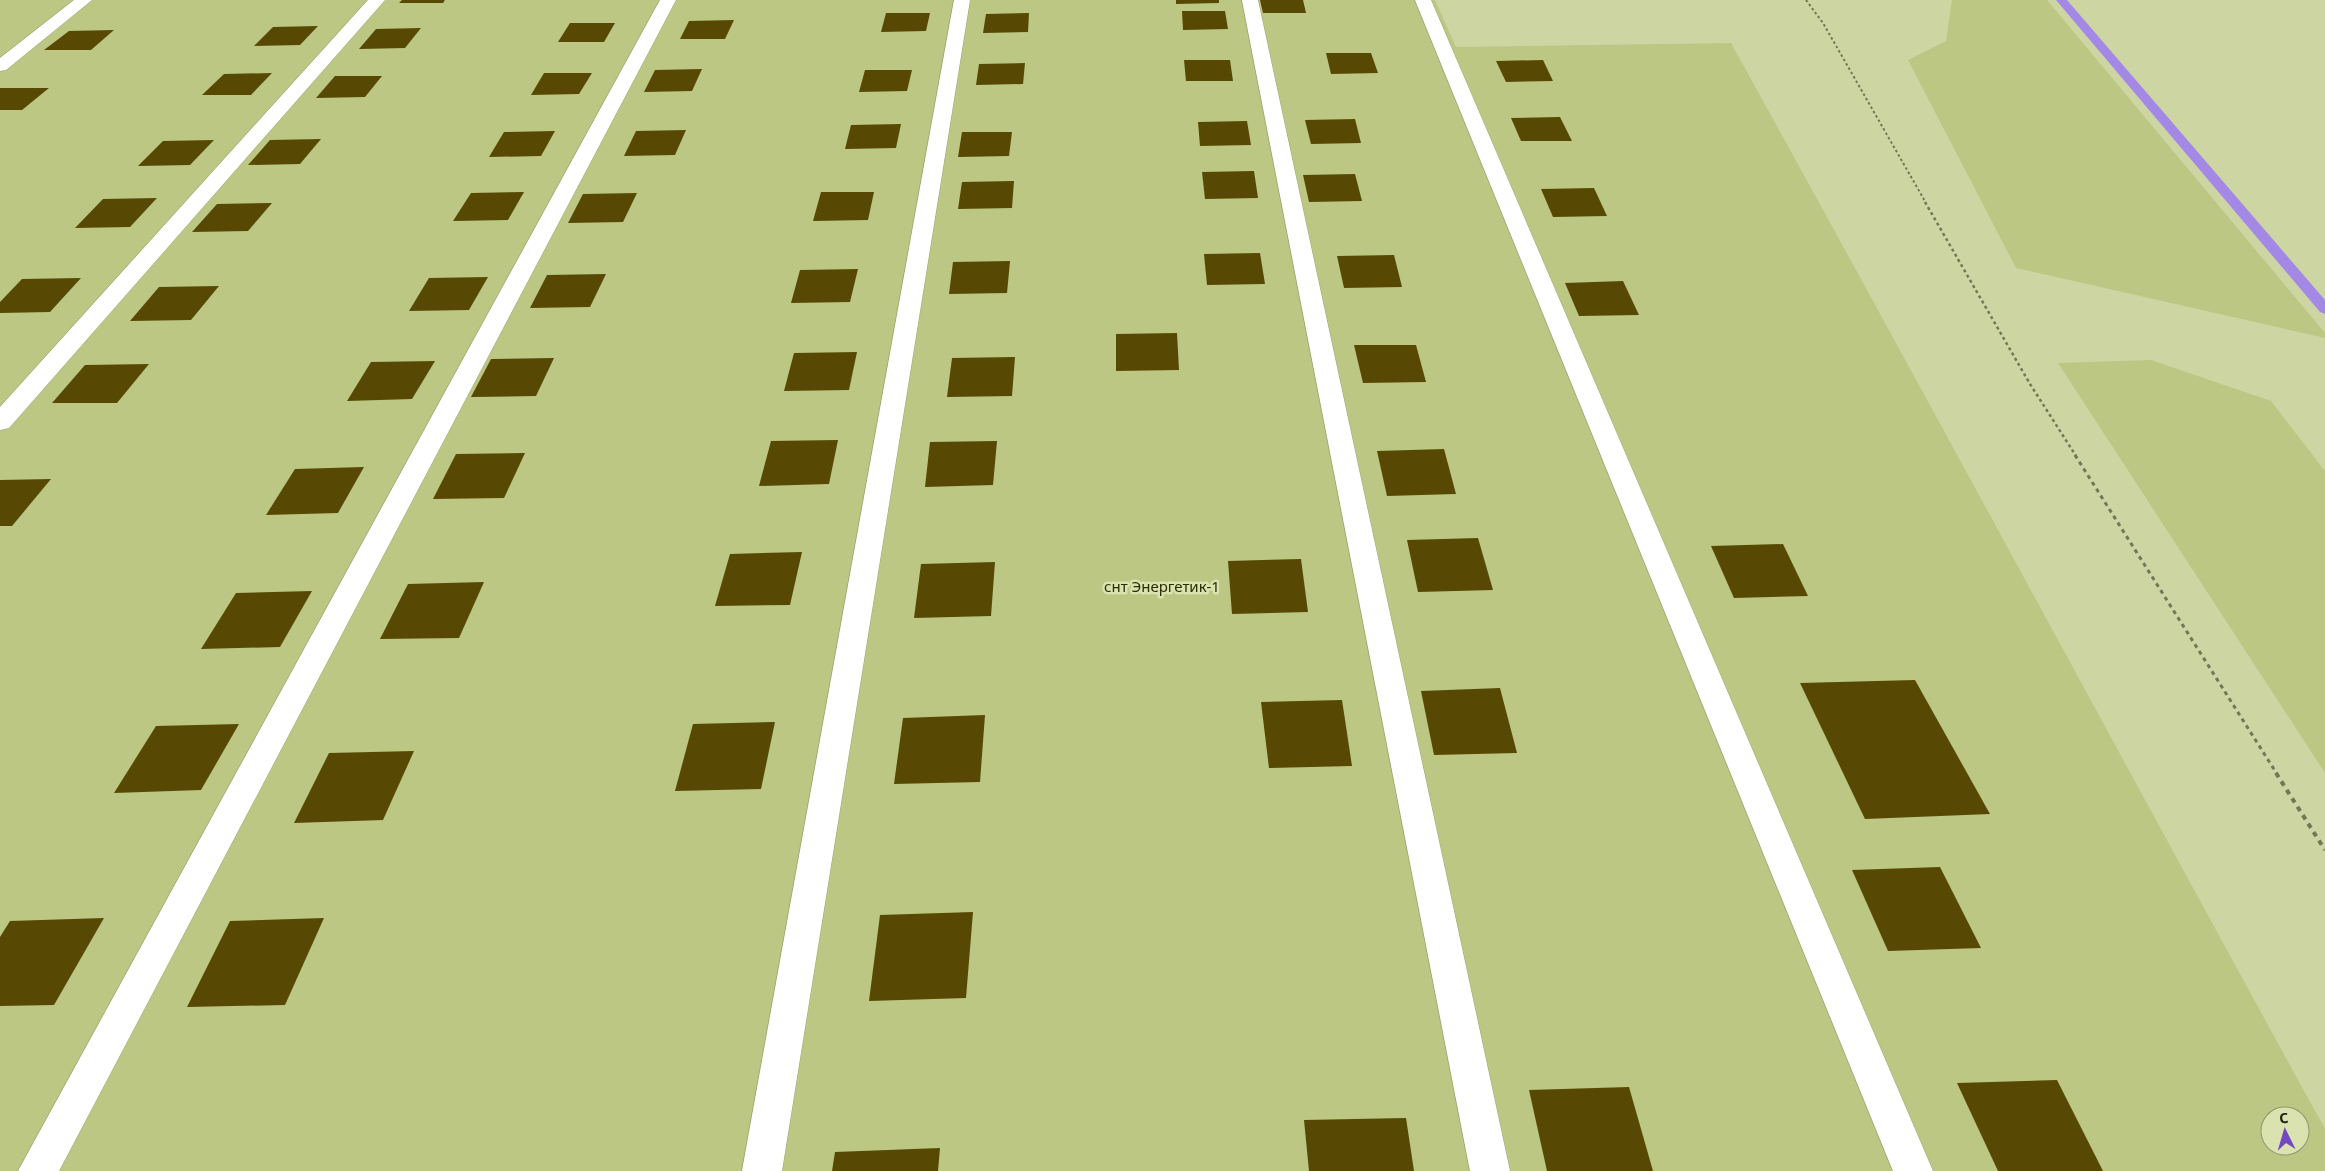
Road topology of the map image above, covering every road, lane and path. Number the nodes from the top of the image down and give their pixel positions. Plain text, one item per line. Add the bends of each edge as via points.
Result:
1 (84, 0) edge
2 (377, 0) edge
3 (668, 0) edge
4 (962, 0) edge
5 (1250, 0) edge
6 (1423, 0) edge
7 (1806, 0) edge
8 (0, 66) edge
9 (0, 422) edge
10 (2325, 850) edge
11 (38, 1171) edge
12 (762, 1171) edge
13 (1490, 1171) edge
14 (1913, 1171) edge

1 - 8 lane
2 - 9 lane
3 - 11 lane
4 - 12 lane
5 - 13 lane
6 - 14 lane
7 - 10 path via 1823,23 2030,384

